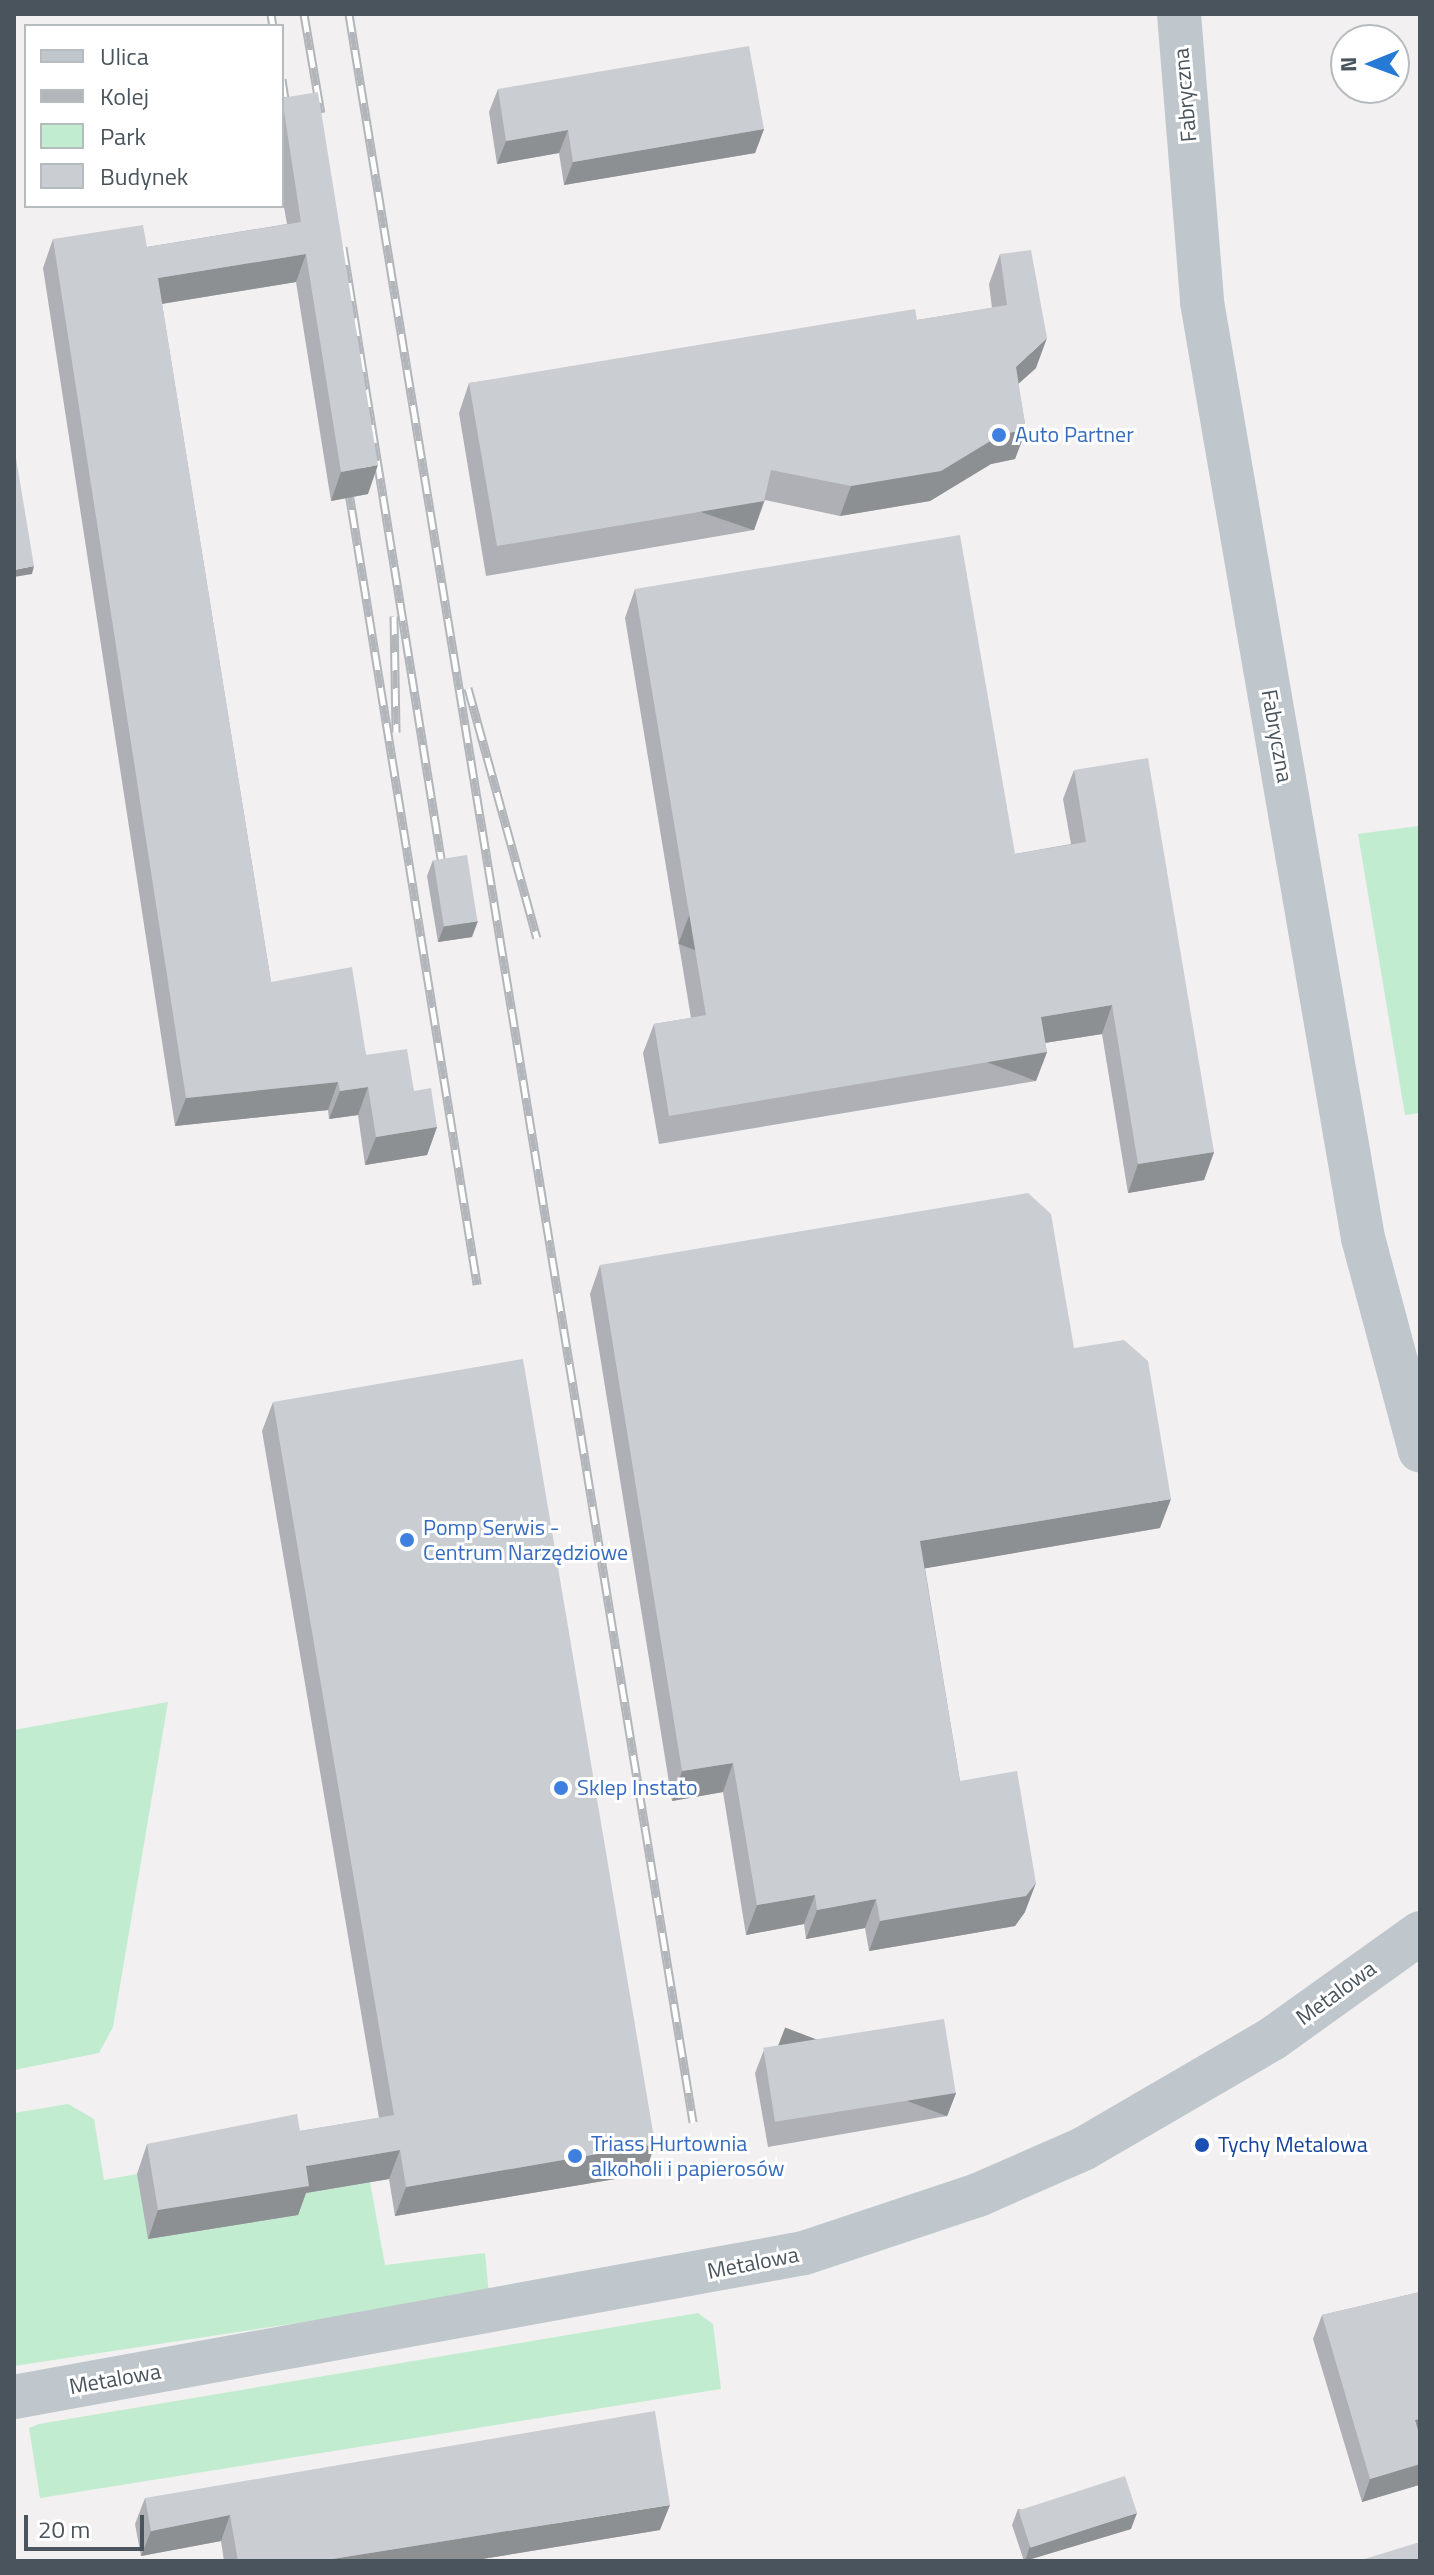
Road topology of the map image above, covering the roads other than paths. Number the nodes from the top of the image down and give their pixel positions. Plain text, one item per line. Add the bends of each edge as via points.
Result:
1 (1179, 14) edge
2 (1420, 1451) edge
3 (1420, 1933) edge
4 (14, 2397) edge

1 - 2 street, Fabryczna via 1207,333 1363,1238
3 - 4 street, Metalowa via 1259,2047 1083,2149 978,2195 833,2244

